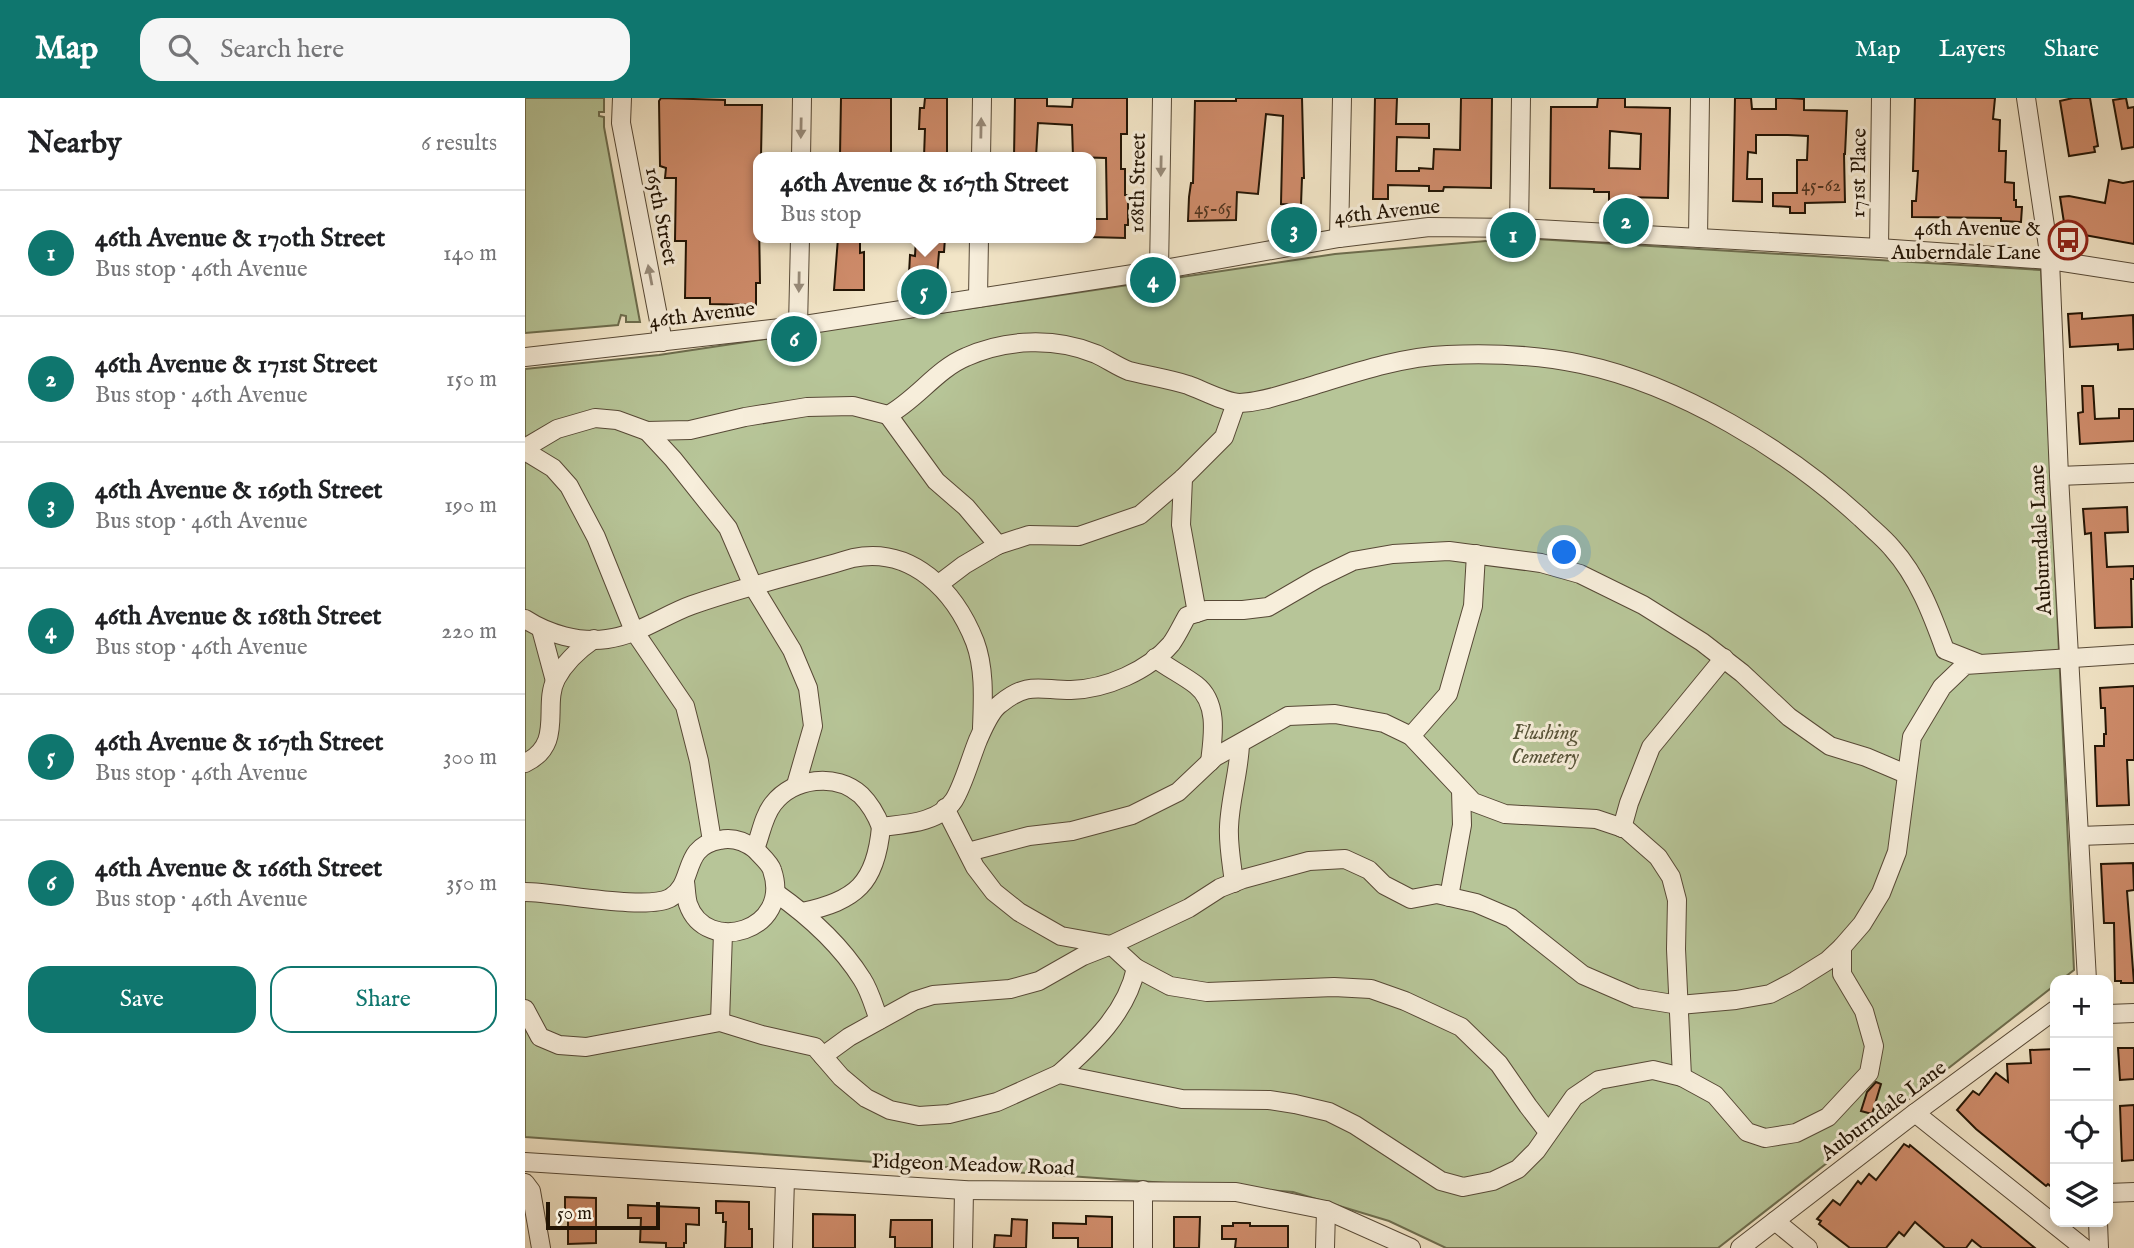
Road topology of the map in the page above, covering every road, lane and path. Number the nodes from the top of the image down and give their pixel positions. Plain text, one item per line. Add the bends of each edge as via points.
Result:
1 (622, 98) edge
2 (802, 98) edge
3 (982, 98) edge
4 (1161, 98) edge
5 (1342, 98) edge
6 (1521, 98) edge
7 (1700, 98) edge
8 (1881, 98) edge
9 (2026, 98) edge
10 (801, 152) edge
11 (981, 152) edge
12 (1519, 228) junction
13 (1698, 237) junction
14 (1339, 238) junction
15 (800, 243) edge
16 (979, 243) edge
17 (1879, 248) junction
18 (2050, 260) junction
19 (1159, 270) junction
20 (2134, 273) edge
21 (978, 298) junction
22 (798, 326) junction
23 (663, 342) junction
24 (525, 357) edge
25 (1236, 403) junction
26 (888, 415) junction
27 (647, 431) junction
28 (525, 450) edge
29 (2134, 474) edge
30 (2059, 476) junction
31 (1183, 478) junction
32 (998, 545) junction
33 (1476, 554) junction
34 (939, 584) junction
35 (753, 586) junction
36 (1197, 613) junction
37 (525, 619) edge
38 (541, 629) junction
39 (634, 631) junction
40 (594, 639) junction
41 (2134, 654) edge
42 (2070, 656) junction
43 (1155, 658) junction
44 (1724, 659) junction
45 (1977, 663) junction
46 (555, 681) junction
47 (982, 732) junction
48 (1411, 736) junction
49 (1240, 744) junction
50 (1210, 762) junction
51 (525, 763) edge
52 (1906, 774) junction
53 (796, 785) junction
54 (1461, 790) junction
55 (945, 808) junction
56 (881, 827) junction
57 (1622, 828) junction
58 (2134, 834) edge
59 (2080, 836) junction
60 (712, 841) junction
61 (755, 849) junction
62 (968, 852) junction
63 (685, 882) junction
64 (1234, 883) junction
65 (525, 892) edge
66 (776, 893) junction
67 (1449, 897) junction
68 (802, 912) junction
69 (723, 933) junction
70 (1111, 945) junction
71 (1842, 947) junction
72 (1136, 968) junction
73 (2087, 975) edge
74 (1679, 1005) junction
75 (525, 1009) edge
76 (2134, 1013) edge
77 (2050, 1014) edge
78 (2113, 1014) edge
79 (880, 1020) junction
80 (720, 1022) junction
81 (823, 1056) junction
82 (1059, 1074) junction
83 (1682, 1077) junction
84 (1915, 1113) junction
85 (1548, 1132) junction
86 (525, 1162) edge
87 (785, 1179) junction
88 (525, 1183) edge
89 (964, 1189) junction
90 (1143, 1190) junction
91 (2134, 1192) edge
92 (2113, 1193) edge
93 (1326, 1210) junction
94 (1775, 1221) junction
95 (2098, 1227) edge
96 (541, 1248) edge
97 (783, 1248) edge
98 (963, 1248) edge
99 (1143, 1248) edge
100 (1325, 1248) edge
101 (1411, 1248) edge
102 (1740, 1248) edge
103 (1808, 1248) edge
104 (2084, 1248) edge
105 (2099, 1248) edge

23 -> 1 street, 165th Street via 621,123
2 -> 10 street
11 -> 3 street
4 -> 19 street, 168th Street
5 - 14 street
6 - 12 street
7 - 13 street
8 - 17 street, 171st Place
9 - 18 street, Auburndale Lane
12 - 13 street, 46th Avenue
12 - 14 street, 46th Avenue via 1429,227
13 - 17 street, 46th Avenue
14 - 19 street, 46th Avenue
15 -> 22 street
16 - 21 street
17 - 18 street, 46th Avenue
18 - 20 street, 46th Avenue
18 - 30 street, Auburndale Lane
19 - 21 street, 46th Avenue
21 - 22 street, 46th Avenue
22 - 23 street, 46th Avenue
23 - 24 street, 46th Avenue
25 - 26 street via 1128,370 1095,354 1054,343 1021,343 962,358
25 - 31 street via 1224,437
25 - 45 street via 1264,400 1387,364 1445,355 1528,357 1627,377 1704,411 1784,456 1838,497 1892,547 1908,570 1944,650
26 - 27 street via 853,406 807,407 690,430
26 - 32 street via 936,481
27 - 28 street via 595,418 557,429
27 - 35 street via 728,528
28 - 39 street via 553,468 569,486 596,537
29 - 30 street
30 - 42 street, Auburndale Lane
31 - 32 street via 1140,515 1108,527 1079,536 1029,535
31 - 36 street via 1181,525
32 - 34 street
33 - 36 street via 1393,554 1353,561 1268,607
33 - 44 street via 1580,575 1643,605
33 - 48 street via 1473,606 1448,694
34 - 35 street via 899,560 872,554
34 - 47 street via 958,608 975,644 983,688
35 - 39 street via 684,608
35 - 53 street via 792,650 807,688 813,726
36 - 43 street via 1187,616 1171,643
37 - 38 street
38 - 40 street
38 - 46 street
39 - 40 street
39 - 60 street via 685,706
40 - 46 street via 575,652
41 - 42 street
42 - 45 street
42 - 59 street, Auburndale Lane
43 - 47 street via 1097,687 1026,688 998,705
43 - 50 street via 1198,686 1209,704 1215,725
44 - 52 street via 1789,718 1830,746
44 - 57 street via 1651,747
45 - 52 street via 1965,665 1943,687 1912,737
46 - 51 street via 552,727 545,744
47 - 55 street via 954,801
48 - 49 street via 1384,723 1335,714 1288,716
48 - 54 street
49 - 50 street
49 - 64 street via 1229,830
50 - 62 street via 1178,792 1132,815
52 - 71 street via 1897,852 1881,893
53 - 56 street via 827,780 846,785 874,811
53 - 61 street via 765,817
54 - 57 street via 1473,802 1505,814 1595,819
54 - 67 street via 1462,825
55 - 56 street via 933,817
55 - 62 street
56 - 68 street via 872,870 856,892 829,906
57 - 74 street via 1658,857 1675,888
58 - 59 street
59 - 73 street, Auburndale Lane
60 - 61 street via 745,842
60 - 63 street via 698,850
61 - 66 street via 772,868
62 - 70 street via 994,892 1019,912 1061,936
63 - 65 street via 671,898 655,902
63 - 69 street via 688,905 702,923
64 - 67 street via 1309,861 1345,859 1411,899 1437,894
64 - 70 street
66 - 68 street
66 - 69 street via 768,915 748,930
67 - 74 street via 1511,918 1583,975 1636,998
68 - 79 street via 840,947 864,981
69 - 80 street
70 - 72 street
70 - 79 street via 1039,981 1010,989 933,995
71 - 74 street via 1827,961 1770,994
71 - 83 street via 1842,974 1864,1011 1874,1046 1869,1073 1828,1117 1796,1133 1765,1138 1747,1132 1715,1095
72 - 82 street via 1132,986 1115,1015 1092,1045
72 - 85 street via 1170,986 1207,992 1333,986 1371,989 1405,1001 1461,1027 1499,1064
74 - 83 street
75 - 80 street via 540,1037 559,1045 586,1047
76 - 78 street
77 - 84 street, Auburndale Lane
79 - 81 street
80 - 81 street via 815,1046
81 - 82 street via 866,1098 890,1110 919,1116 997,1102
82 - 85 street via 1182,1099 1269,1100 1329,1112 1441,1181 1463,1187 1493,1181 1518,1169
83 - 85 street via 1653,1070 1599,1080 1574,1097
84 - 94 street, Auburndale Lane
84 - 104 street
86 - 87 street, Pidgeon Meadow Road
87 - 89 street, Pidgeon Meadow Road
87 - 97 street
88 - 96 street via 531,1191
89 - 90 street, Pidgeon Meadow Road
89 - 98 street
90 - 93 street, Pidgeon Meadow Road via 1236,1192
90 - 99 street
91 - 92 street
93 - 100 street
93 - 101 street, Pidgeon Meadow Road
94 - 102 street, Auburndale Lane
94 - 103 street
95 - 105 street

